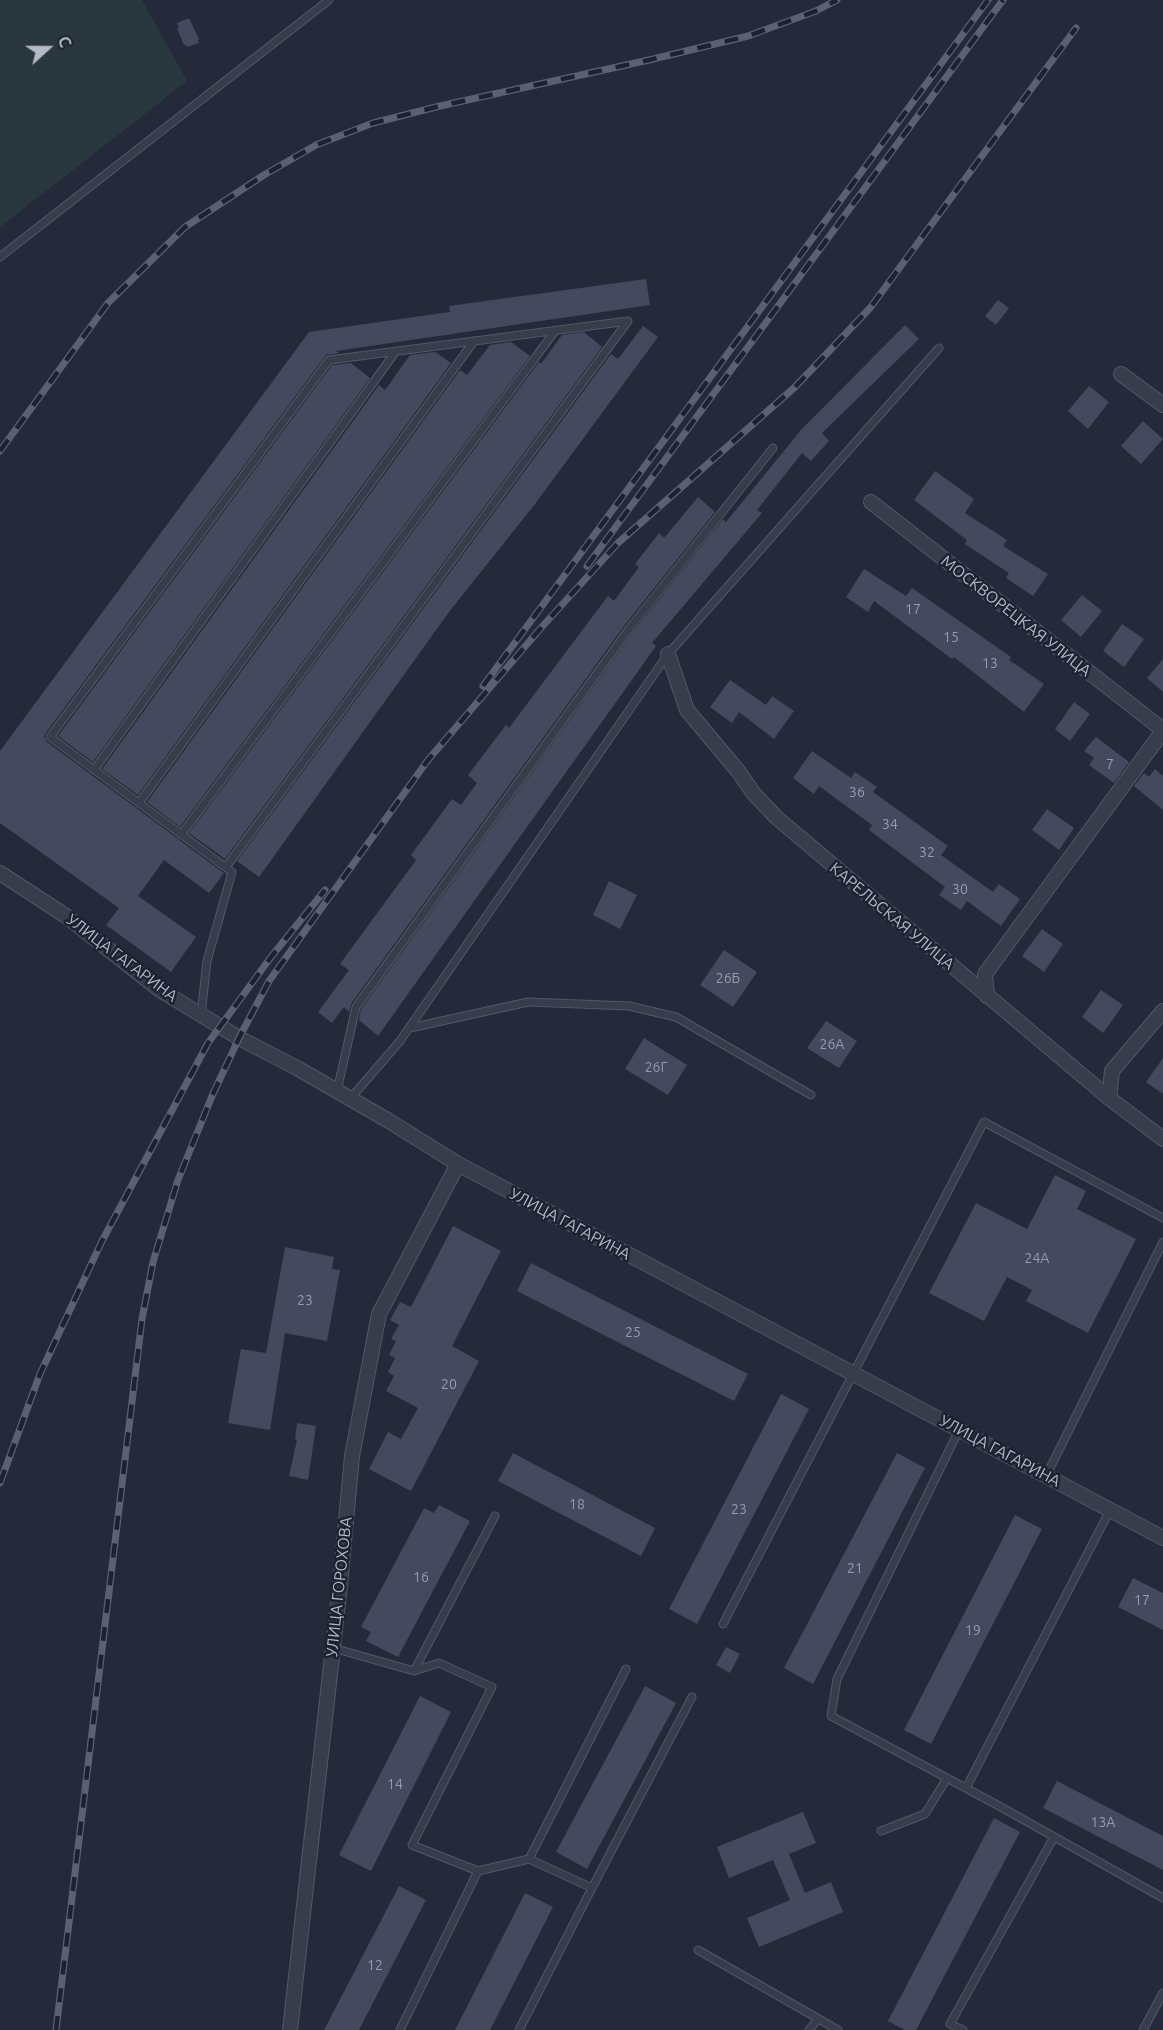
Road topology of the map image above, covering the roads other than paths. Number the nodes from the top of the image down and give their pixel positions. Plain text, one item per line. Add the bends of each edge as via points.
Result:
1 (329, 0) edge
2 (0, 257) edge
3 (555, 331) junction
4 (474, 341) junction
5 (939, 348) dead end
6 (396, 351) junction
7 (1121, 374) dead end
8 (1163, 405) edge
9 (773, 448) dead end
10 (871, 502) dead end
11 (668, 654) junction
12 (1163, 730) edge
13 (94, 770) junction
14 (139, 803) junction
15 (182, 835) junction
16 (226, 867) junction
17 (0, 873) edge
18 (987, 996) junction
19 (1163, 1011) edge
20 (201, 1015) junction
21 (410, 1028) junction
22 (337, 1091) junction
23 (811, 1095) dead end
24 (1109, 1098) junction
25 (350, 1099) junction
26 (1163, 1139) edge
27 (458, 1164) junction
28 (1163, 1218) edge
29 (1163, 1242) edge
30 (853, 1374) junction
31 (959, 1430) junction
32 (1046, 1476) junction
33 (1110, 1510) junction
34 (495, 1515) dead end
35 (1163, 1538) edge
36 (723, 1624) dead end
37 (333, 1648) junction
38 (626, 1669) dead end
39 (414, 1671) junction
40 (692, 1697) dead end
41 (947, 1778) junction
42 (966, 1788) junction
43 (881, 1831) dead end
44 (1054, 1837) junction
45 (529, 1859) junction
46 (478, 1871) junction
47 (592, 1888) junction
48 (1163, 1898) edge
49 (698, 1950) dead end
50 (1163, 1993) edge
51 (818, 2019) junction
52 (290, 2030) edge
53 (400, 2030) edge
54 (519, 2030) edge
55 (809, 2030) edge
56 (837, 2030) edge
57 (963, 2030) edge
58 (1143, 2030) edge

1 - 2 lane
3 - 4 lane
3 - 15 lane
3 - 16 lane via 628,321
4 - 6 lane
4 - 14 lane
5 - 11 lane
6 - 13 lane
6 - 13 lane via 328,360 50,737
7 - 8 street
9 - 22 lane via 629,629 356,1007
10 - 12 street, МОСКВОРЕЦКАЯ УЛИЦА
11 - 18 street, КАРЕЛЬСКАЯ УЛИЦА via 687,710 754,794 777,818
11 - 21 lane
12 - 18 street via 985,974
13 - 14 lane
14 - 15 lane
15 - 16 lane
16 - 20 lane via 232,872 207,961
17 - 20 street, УЛИЦА ГАГАРИНА via 66,916 160,990
18 - 24 street, КАРЕЛЬСКАЯ УЛИЦА
19 - 24 street via 1112,1071
20 - 22 street, УЛИЦА ГАГАРИНА
21 - 23 lane via 528,1002 629,1006 676,1017
21 - 25 lane
22 - 25 street, УЛИЦА ГАГАРИНА
24 - 26 street, КАРЕЛЬСКАЯ УЛИЦА
25 - 27 street, УЛИЦА ГАГАРИНА
27 - 30 street, УЛИЦА ГАГАРИНА
27 - 37 street, УЛИЦА ГОРОХОВА via 379,1314 352,1455
28 - 30 lane via 984,1122
29 - 32 lane
30 - 31 street, УЛИЦА ГАГАРИНА
30 - 36 lane
31 - 32 street, УЛИЦА ГАГАРИНА
31 - 41 lane via 837,1679 831,1716
32 - 33 street, УЛИЦА ГАГАРИНА
33 - 35 street, УЛИЦА ГАГАРИНА
33 - 42 lane
34 - 39 lane
37 - 39 lane
37 - 52 street, УЛИЦА ГОРОХОВА
38 - 45 lane
39 - 46 lane via 439,1663 492,1687 412,1845
40 - 47 lane
41 - 42 lane
41 - 43 lane via 925,1814
42 - 44 lane
44 - 48 lane
44 - 57 lane via 950,2024
45 - 46 lane
45 - 47 lane
46 - 53 lane
47 - 54 lane
49 - 51 lane
50 - 58 lane
51 - 55 lane
51 - 56 lane

